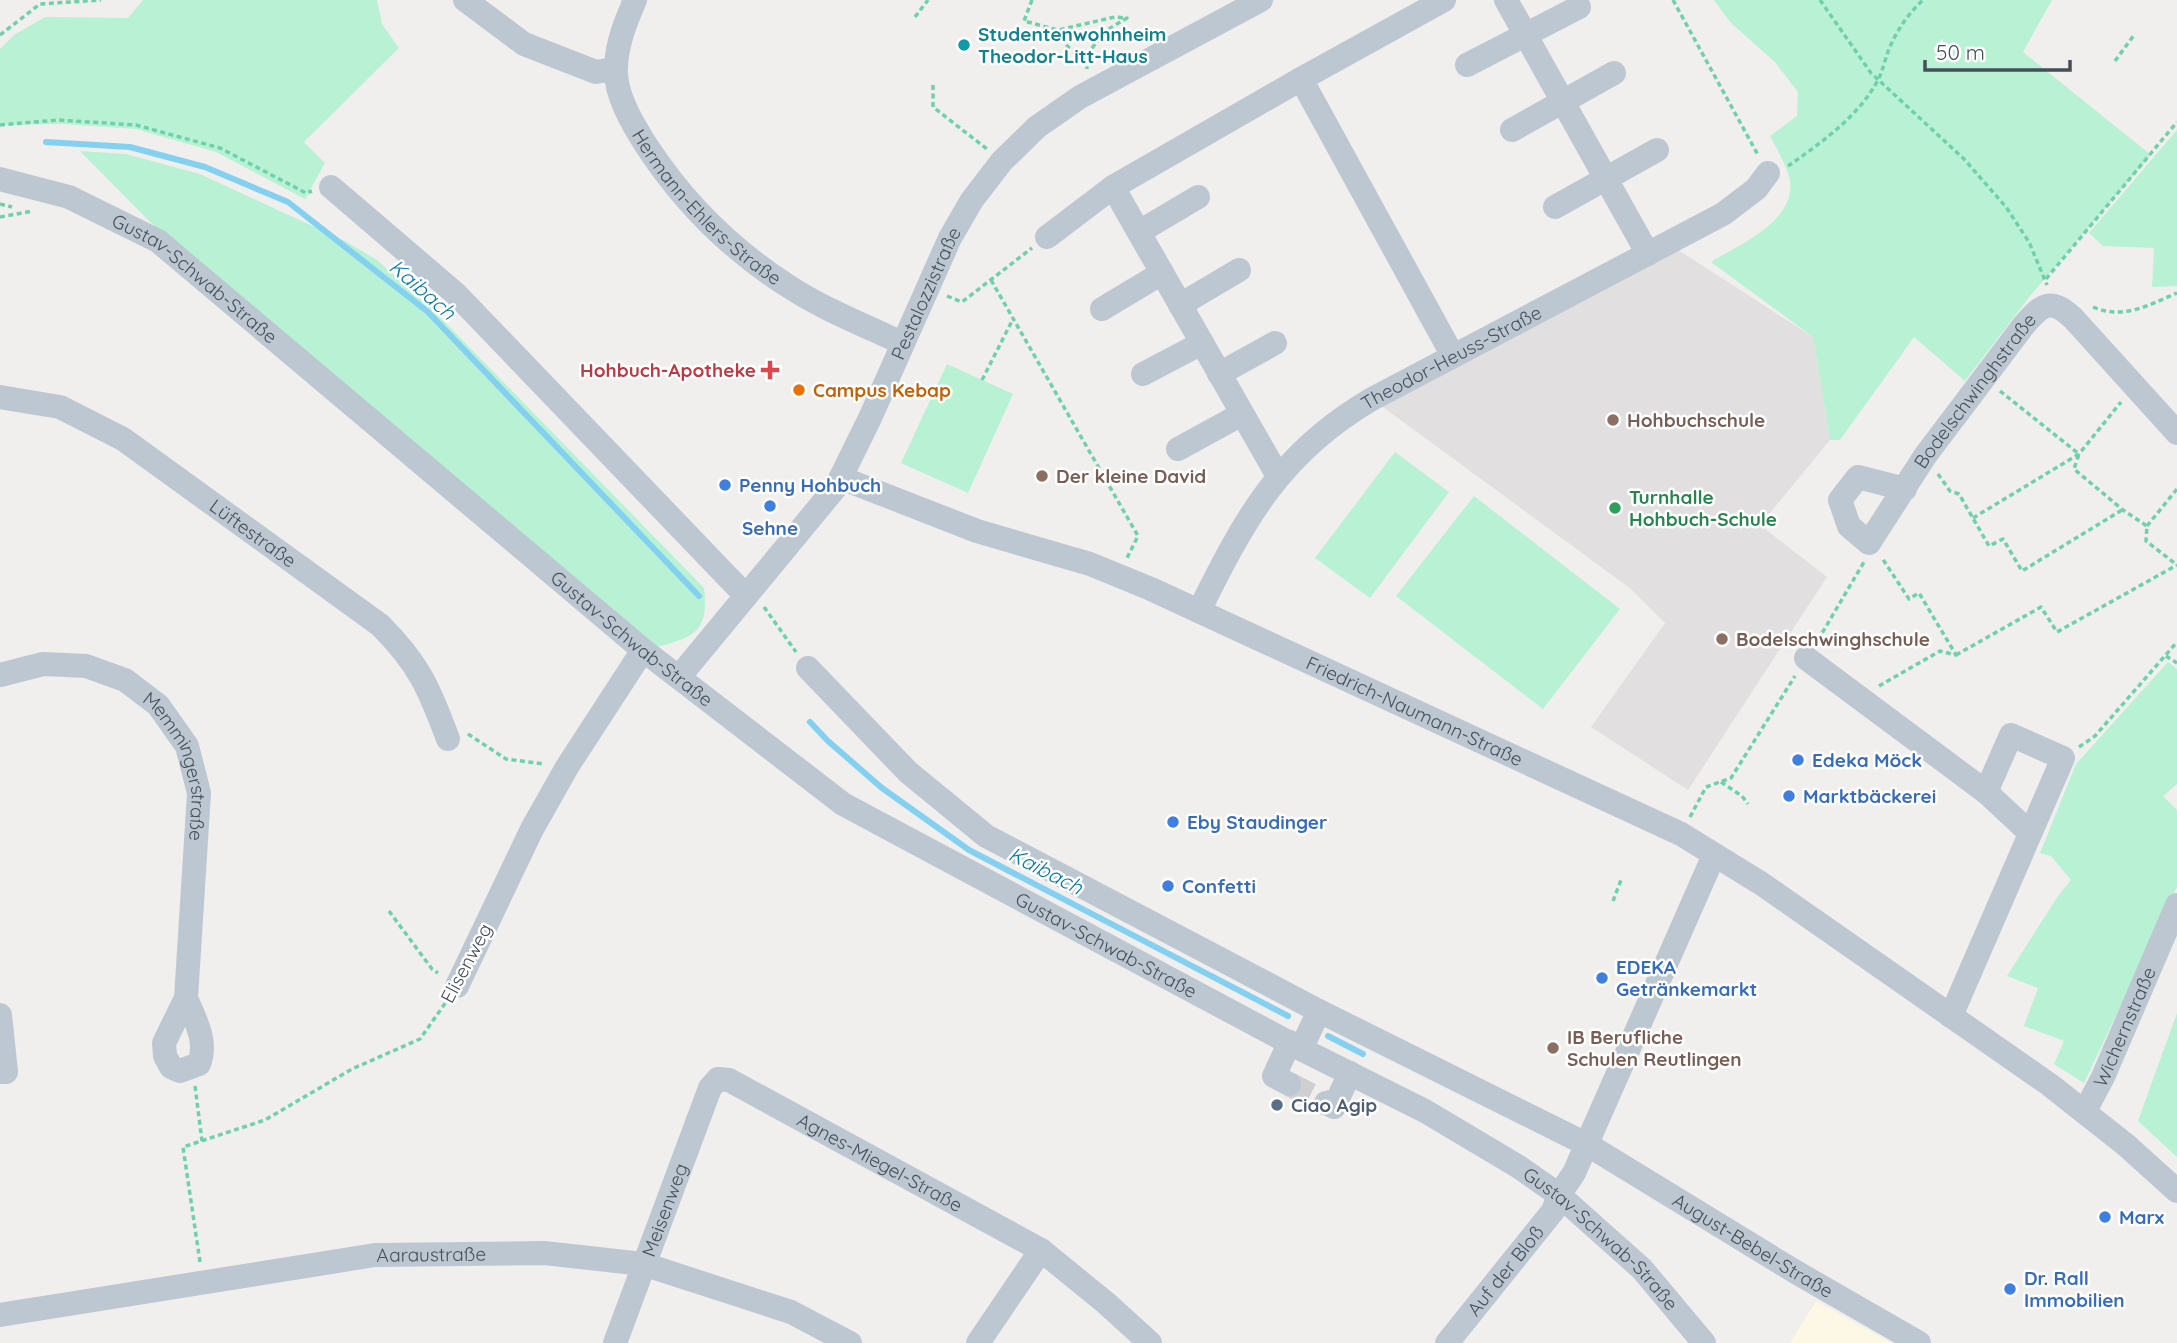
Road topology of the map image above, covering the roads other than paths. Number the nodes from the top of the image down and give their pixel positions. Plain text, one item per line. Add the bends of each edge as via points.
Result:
1 (465, 0) edge
2 (635, 0) edge
3 (1261, 0) edge
4 (1444, 0) edge
5 (1506, 0) edge
6 (1579, 7) dead end
7 (1525, 34) junction
8 (1467, 65) dead end
9 (615, 69) junction
10 (1614, 73) dead end
11 (1301, 79) junction
12 (1562, 101) junction
13 (1512, 130) dead end
14 (1657, 150) dead end
15 (1768, 173) road end
16 (1605, 178) junction
17 (0, 180) edge
18 (331, 187) road end
19 (1113, 187) junction
20 (1198, 197) dead end
21 (1555, 207) dead end
22 (1139, 232) junction
23 (1047, 237) road end
24 (1648, 254) junction
25 (1239, 270) dead end
26 (1162, 273) junction
27 (1180, 305) junction
28 (1102, 309) dead end
29 (1202, 343) junction
30 (1275, 343) dead end
31 (902, 344) junction
32 (1453, 356) junction
33 (1143, 374) dead end
34 (1219, 374) junction
35 (0, 397) edge
36 (1242, 414) junction
37 (2177, 433) edge
38 (1178, 449) dead end
39 (1278, 476) junction
40 (841, 478) junction
41 (1905, 489) junction
42 (748, 593) junction
43 (1199, 611) junction
44 (643, 650) junction
45 (1807, 658) road end
46 (808, 668) road end
47 (0, 675) edge
48 (679, 677) junction
49 (448, 739) road end
50 (1986, 792) junction
51 (2030, 834) junction
52 (1714, 855) junction
53 (2177, 905) edge
54 (457, 986) road end
55 (186, 998) junction
56 (1319, 1011) junction
57 (0, 1015) edge
58 (1951, 1016) junction
59 (1296, 1045) junction
60 (3, 1072) edge
61 (1350, 1073) junction
62 (718, 1079) joint
63 (1289, 1084) dead end
64 (1326, 1103) dead end
65 (2085, 1111) junction
66 (1588, 1145) junction
67 (2177, 1191) edge
68 (1559, 1195) junction
69 (1041, 1251) junction
70 (643, 1264) junction
71 (0, 1315) edge
72 (615, 1343) edge
73 (850, 1343) edge
74 (978, 1343) edge
75 (1150, 1343) edge
76 (1447, 1343) edge
77 (1704, 1343) edge
78 (1919, 1343) edge

1 - 9 street via 524,44 596,72
2 - 9 street, Hermann-Ehlers-Straße via 618,46
3 - 31 street, Pestalozzistraße via 1088,92 1037,127 1002,161 961,217
4 - 11 street
5 - 7 street
6 - 7 street
7 - 8 street
7 - 12 street
9 - 31 street, Hermann-Ehlers-Straße via 638,131 668,178 713,229 789,287
10 - 12 street
11 - 19 street
11 - 32 street
12 - 13 street
12 - 16 street
14 - 16 street
15 - 24 street, Theodor-Heuss-Straße via 1741,202
16 - 21 street
16 - 24 street
17 - 44 street, Gustav-Schwab-Straße via 69,197 158,241
18 - 42 street via 456,294
19 - 22 street
19 - 23 street
20 - 22 street
22 - 26 street
24 - 32 street, Theodor-Heuss-Straße
25 - 27 street
26 - 27 street
26 - 28 street
27 - 29 street
29 - 33 street
29 - 34 street
30 - 34 street
31 - 40 street, Pestalozzistraße
32 - 39 street, Theodor-Heuss-Straße via 1343,417
34 - 36 street
35 - 49 street, Lüftestraße via 60,407 123,439 380,625 405,650 428,685
36 - 38 street
36 - 39 street
37 - 41 street, Bodelschwinghstraße via 2058,307 2032,316
39 - 43 street, Theodor-Heuss-Straße via 1241,528
40 - 42 street, Pestalozzistraße
40 - 43 street, Friedrich-Naumann-Straße via 977,531 1119,575
41 - 41 street, Bodelschwinghstraße via 1858,477 1840,500 1849,526 1869,544
42 - 48 street, Pestalozzistraße
43 - 52 street, Friedrich-Naumann-Straße via 1681,834
44 - 48 street, Gustav-Schwab-Straße
44 - 54 street, Elisenweg via 532,829
45 - 50 street
46 - 56 street, Gustav-Schwab-Straße via 908,772 986,836
47 - 55 street, Memmingerstraße via 43,664 86,666 125,680 158,705 187,746 199,793
48 - 59 street, Gustav-Schwab-Straße via 842,804
50 - 51 street
50 - 51 street via 2011,735 2063,758
51 - 58 street
52 - 58 street, Friedrich-Naumann-Straße
52 - 66 street, Auf der Bloß
53 - 65 street, Wichernstraße
55 - 55 street, Memmingerstraße via 164,1043 171,1067 180,1072 200,1065 204,1051
56 - 59 street
56 - 66 street, Gustav-Schwab-Straße
57 - 60 street
58 - 65 street, Friedrich-Naumann-Straße
59 - 61 street, Gustav-Schwab-Straße
59 - 63 street via 1274,1076
61 - 64 street via 1334,1107
61 - 68 street, Gustav-Schwab-Straße via 1425,1111
62 - 69 street, Agnes-Miegel-Straße via 729,1080
62 - 70 street, Meisenweg via 710,1088
65 - 67 street, Friedrich-Naumann-Straße
66 - 68 street, Auf der Bloß
66 - 78 street, August-Bebel-Straße
68 - 76 street, Auf der Bloß via 1553,1211
68 - 77 street, Gustav-Schwab-Straße via 1642,1269
69 - 74 street
69 - 75 street, Agnes-Miegel-Straße
70 - 71 street, Aaraustraße via 544,1253 375,1255
70 - 72 street, Meisenweg
70 - 73 street, Aaraustraße via 791,1312

